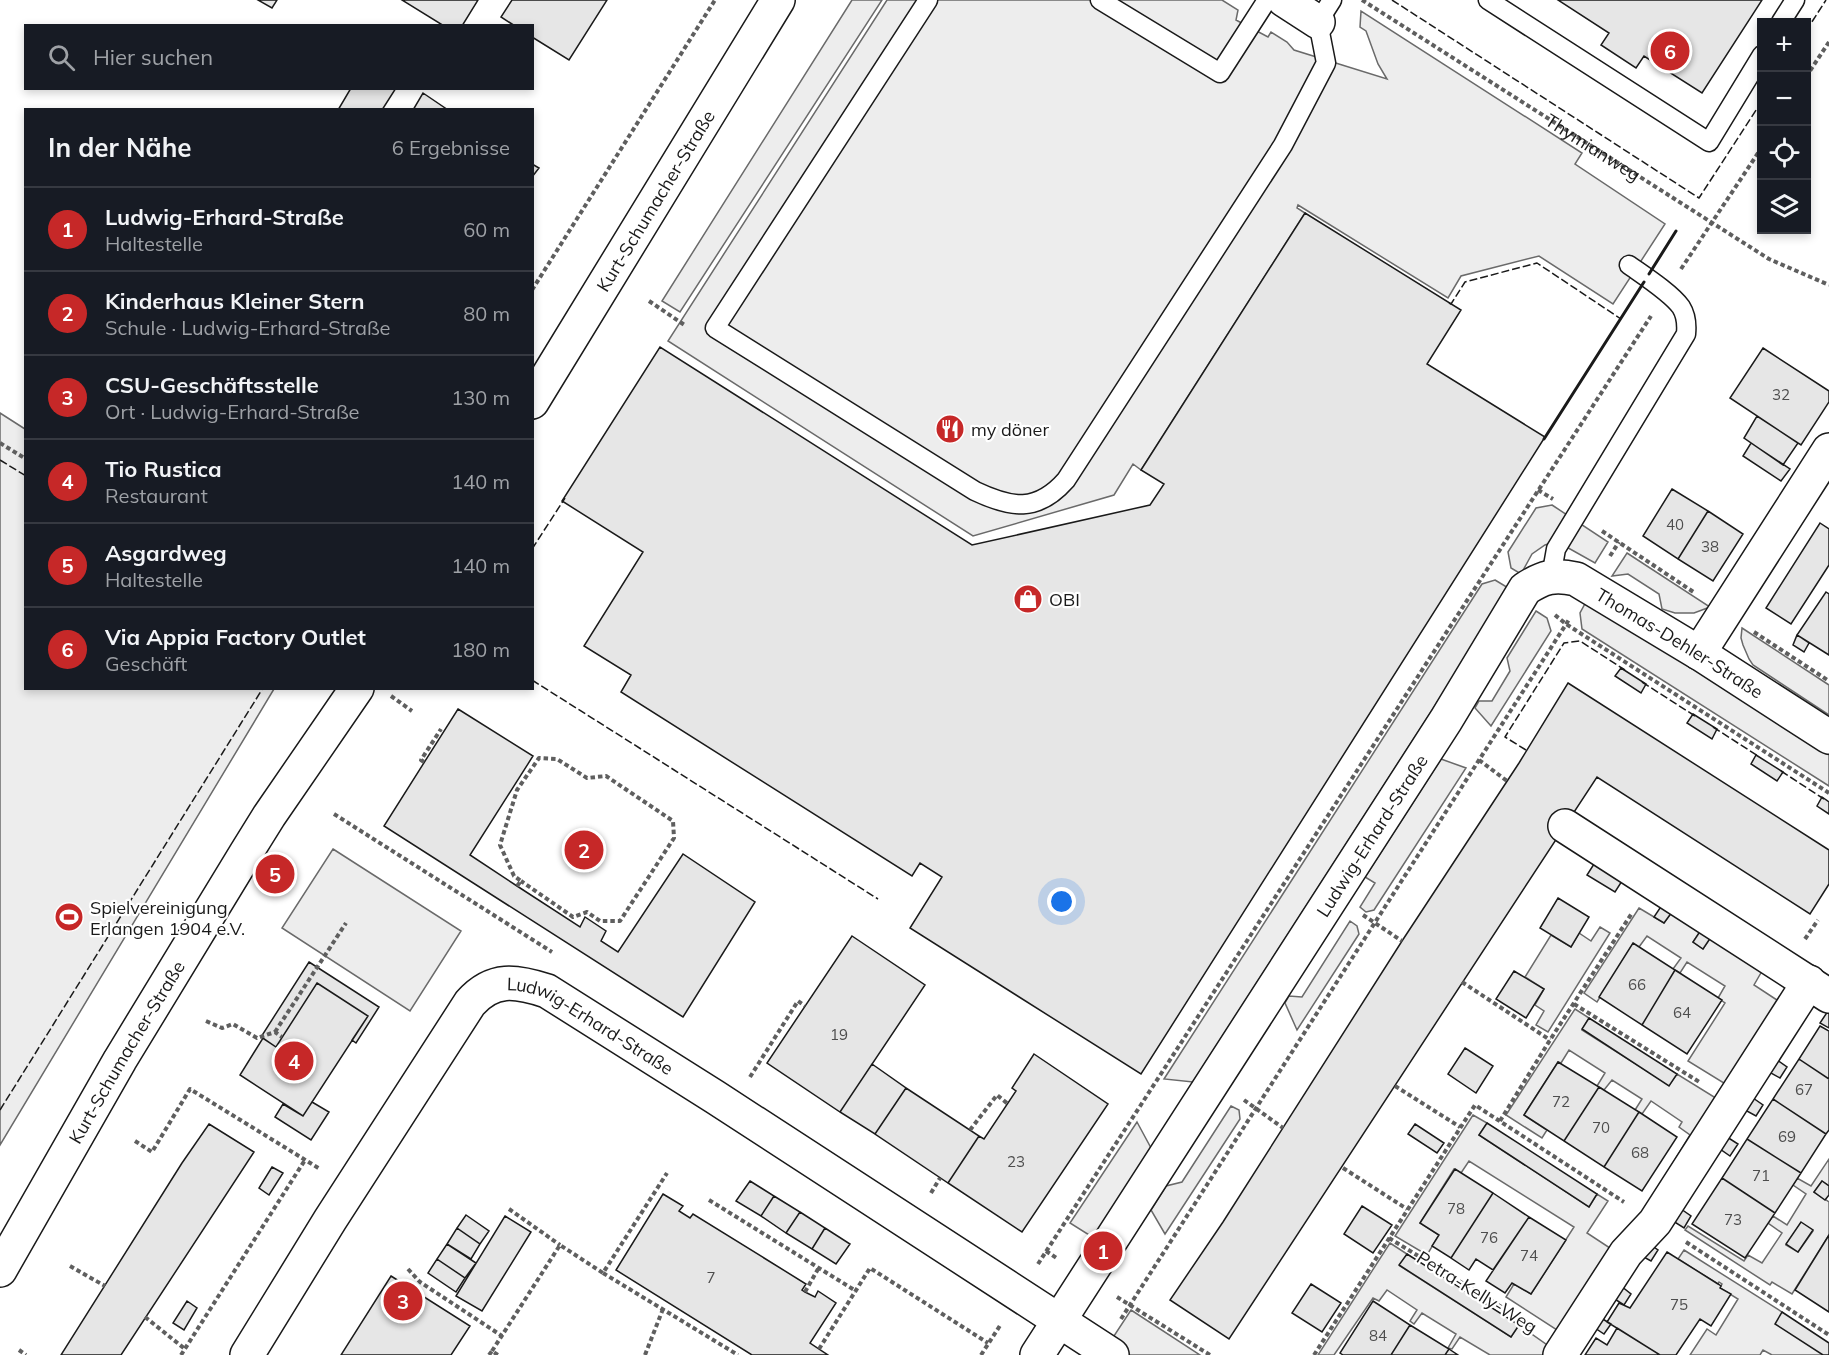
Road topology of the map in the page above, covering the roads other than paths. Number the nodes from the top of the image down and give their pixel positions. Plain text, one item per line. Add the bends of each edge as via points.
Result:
1 (778, 0) edge
2 (928, 0) edge
3 (1100, 0) edge
4 (1267, 0) edge
5 (1284, 0) edge
6 (1488, 0) edge
7 (1795, 0) edge
8 (1325, 11) edge
9 (1784, 18) edge
10 (1757, 62) edge
11 (1629, 265) dead end
12 (534, 399) edge
13 (1829, 450) edge
14 (1538, 583) junction
15 (1699, 653) junction
16 (373, 691) edge
17 (1829, 737) edge
18 (1565, 826) dead end
19 (1819, 989) edge
20 (0, 1269) edge
21 (1059, 1320) junction
22 (1563, 1351) edge
23 (1107, 1352) edge
24 (247, 1355) edge
25 (1037, 1355) edge

1 - 12 street, Kurt-Schumacher-Straße
2 - 8 lane via 715,328 975,492 1017,505 1044,500 1066,480 1283,145 1326,63
3 - 4 lane via 1220,73
5 - 8 street
6 - 10 lane via 1709,142
7 - 9 lane
11 - 14 lane via 1681,307 1687,322 1686,334
13 - 15 street
14 - 15 street, Thomas-Dehler-Straße via 1563,576 1576,579
14 - 21 street, Ludwig-Erhard-Straße
15 - 17 street, Thomas-Dehler-Straße
16 - 20 street, Kurt-Schumacher-Straße via 269,816 120,1060
18 - 19 street
19 - 22 street via 1733,1102 1655,1222 1626,1253
21 - 23 street
21 - 24 street, Ludwig-Erhard-Straße via 547,991 512,982 488,987 470,1003
21 - 25 street, Ludwig-Erhard-Straße

